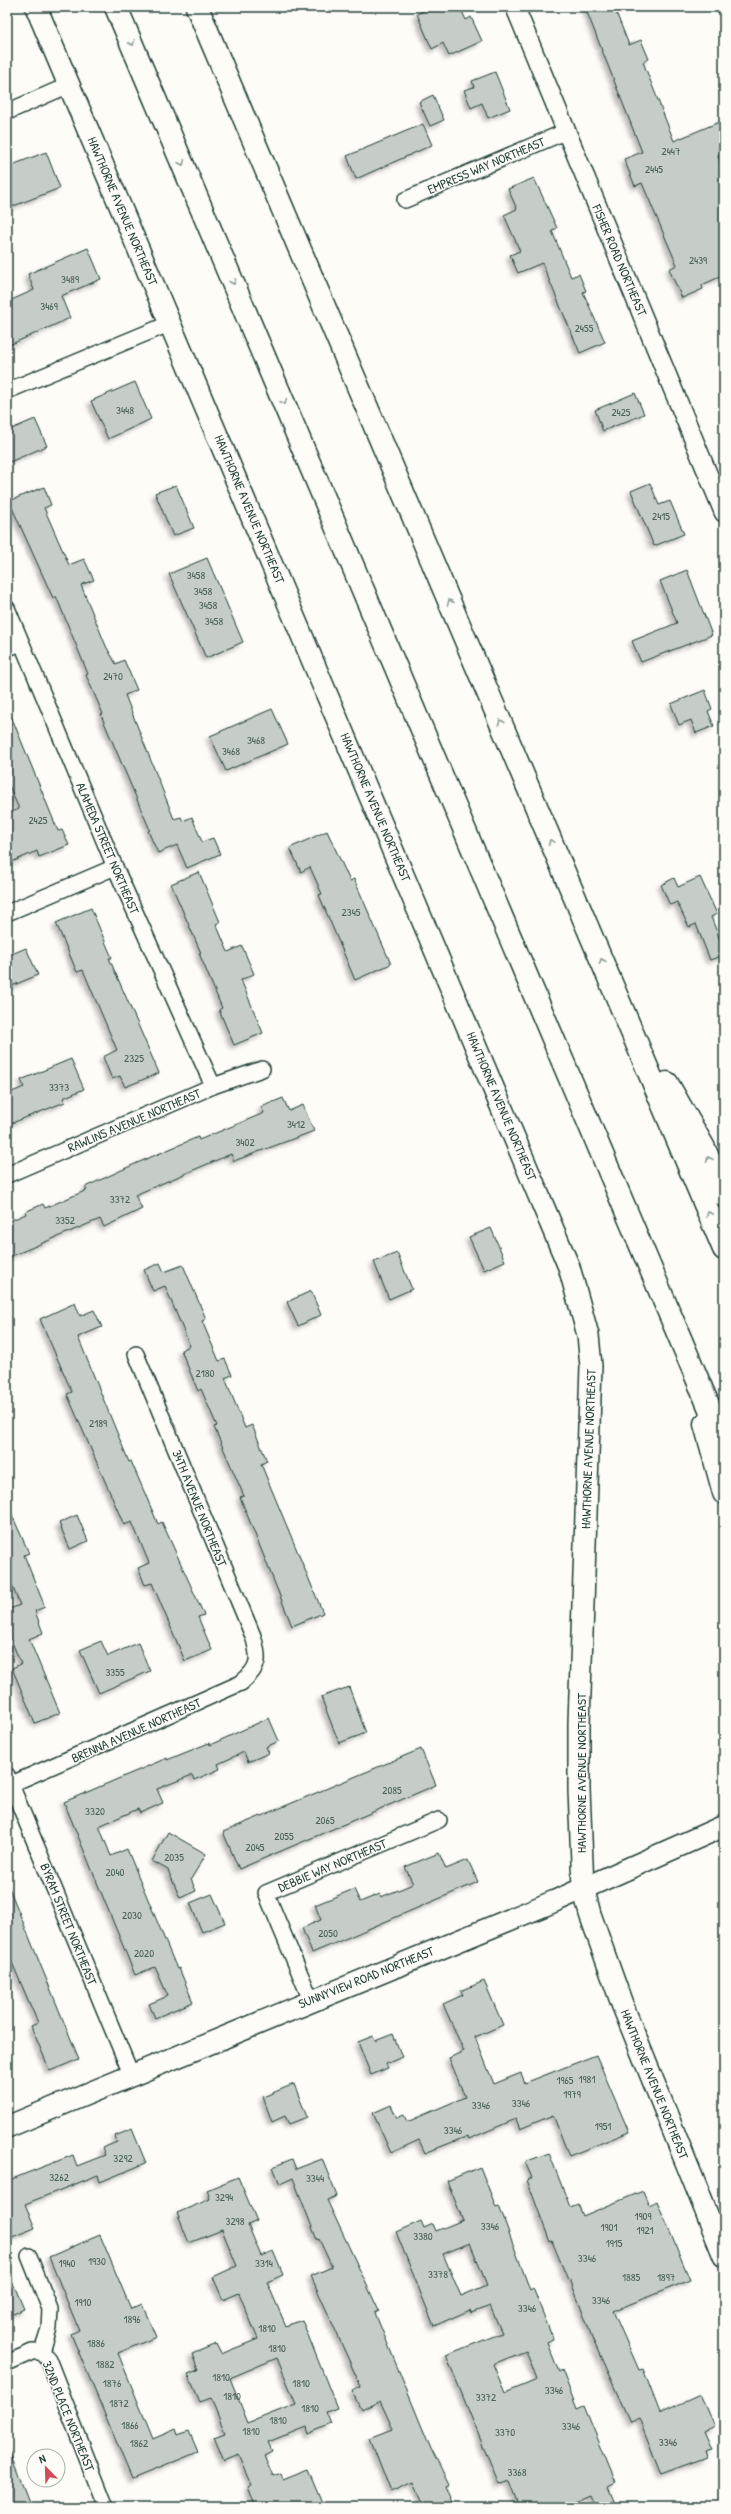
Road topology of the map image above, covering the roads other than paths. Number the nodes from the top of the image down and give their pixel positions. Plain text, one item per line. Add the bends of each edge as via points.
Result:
1 (36, 7) edge
2 (116, 7) edge
3 (197, 7) edge
4 (516, 7) edge
5 (69, 85) junction
6 (7, 112) edge
7 (567, 131) junction
8 (405, 200) dead end
9 (171, 323) junction
10 (7, 391) edge
11 (724, 513) edge
12 (7, 608) edge
13 (21, 642) junction
14 (7, 649) edge
15 (115, 867) junction
16 (7, 913) edge
17 (617, 997) junction
18 (262, 1068) dead end
19 (212, 1086) junction
20 (7, 1174) edge
21 (724, 1195) edge
22 (724, 1250) edge
23 (681, 1340) junction
24 (136, 1354) dead end
25 (724, 1442) edge
26 (724, 1493) edge
27 (257, 1664) joint
28 (8, 1782) edge
29 (439, 1820) dead end
30 (724, 1826) edge
31 (583, 1888) junction
32 (311, 2000) junction
33 (131, 2074) junction
34 (7, 2127) edge
35 (29, 2256) dead end
36 (724, 2256) edge
37 (42, 2352) junction
38 (7, 2362) edge
39 (106, 2507) edge

1 - 5 main road, HAWTHORNE AVENUE NORTHEAST
2 -> 23 highway
17 -> 3 highway
4 - 7 street, FISHER ROAD NORTHEAST
5 - 6 street
5 - 9 main road, HAWTHORNE AVENUE NORTHEAST
7 - 8 street, EMPRESS WAY NORTHEAST
7 - 11 street, FISHER ROAD NORTHEAST
9 - 10 street
9 - 31 main road, HAWTHORNE AVENUE NORTHEAST via 525,1160 576,1287 588,1335 591,1366 579,1723
12 - 13 street, ALAMEDA STREET NORTHEAST
13 - 14 street
13 - 15 street, ALAMEDA STREET NORTHEAST
15 - 16 street
15 - 19 street, ALAMEDA STREET NORTHEAST
21 -> 17 highway via 704,1148
22 -> 17 highway
18 - 19 street, RAWLINS AVENUE NORTHEAST
19 - 20 street, RAWLINS AVENUE NORTHEAST
23 - 25 highway
23 - 26 highway
24 - 27 street, 34TH AVENUE NORTHEAST via 253,1636 258,1652
27 - 28 street, BRENNA AVENUE NORTHEAST via 252,1674 241,1683
28 - 33 street, BYRAM STREET NORTHEAST
29 - 32 street, DEBBIE WAY NORTHEAST via 266,1893
30 - 31 main road, SUNNYVIEW ROAD NORTHEAST
31 - 32 main road, SUNNYVIEW ROAD NORTHEAST
31 - 36 main road, HAWTHORNE AVENUE NORTHEAST via 622,2004
32 - 33 main road, SUNNYVIEW ROAD NORTHEAST
33 - 34 main road, SUNNYVIEW ROAD NORTHEAST
35 - 37 street, 32ND PLACE NORTHEAST via 50,2308 49,2328
37 - 38 street via 32,2352
37 - 39 street, 32ND PLACE NORTHEAST via 48,2359

